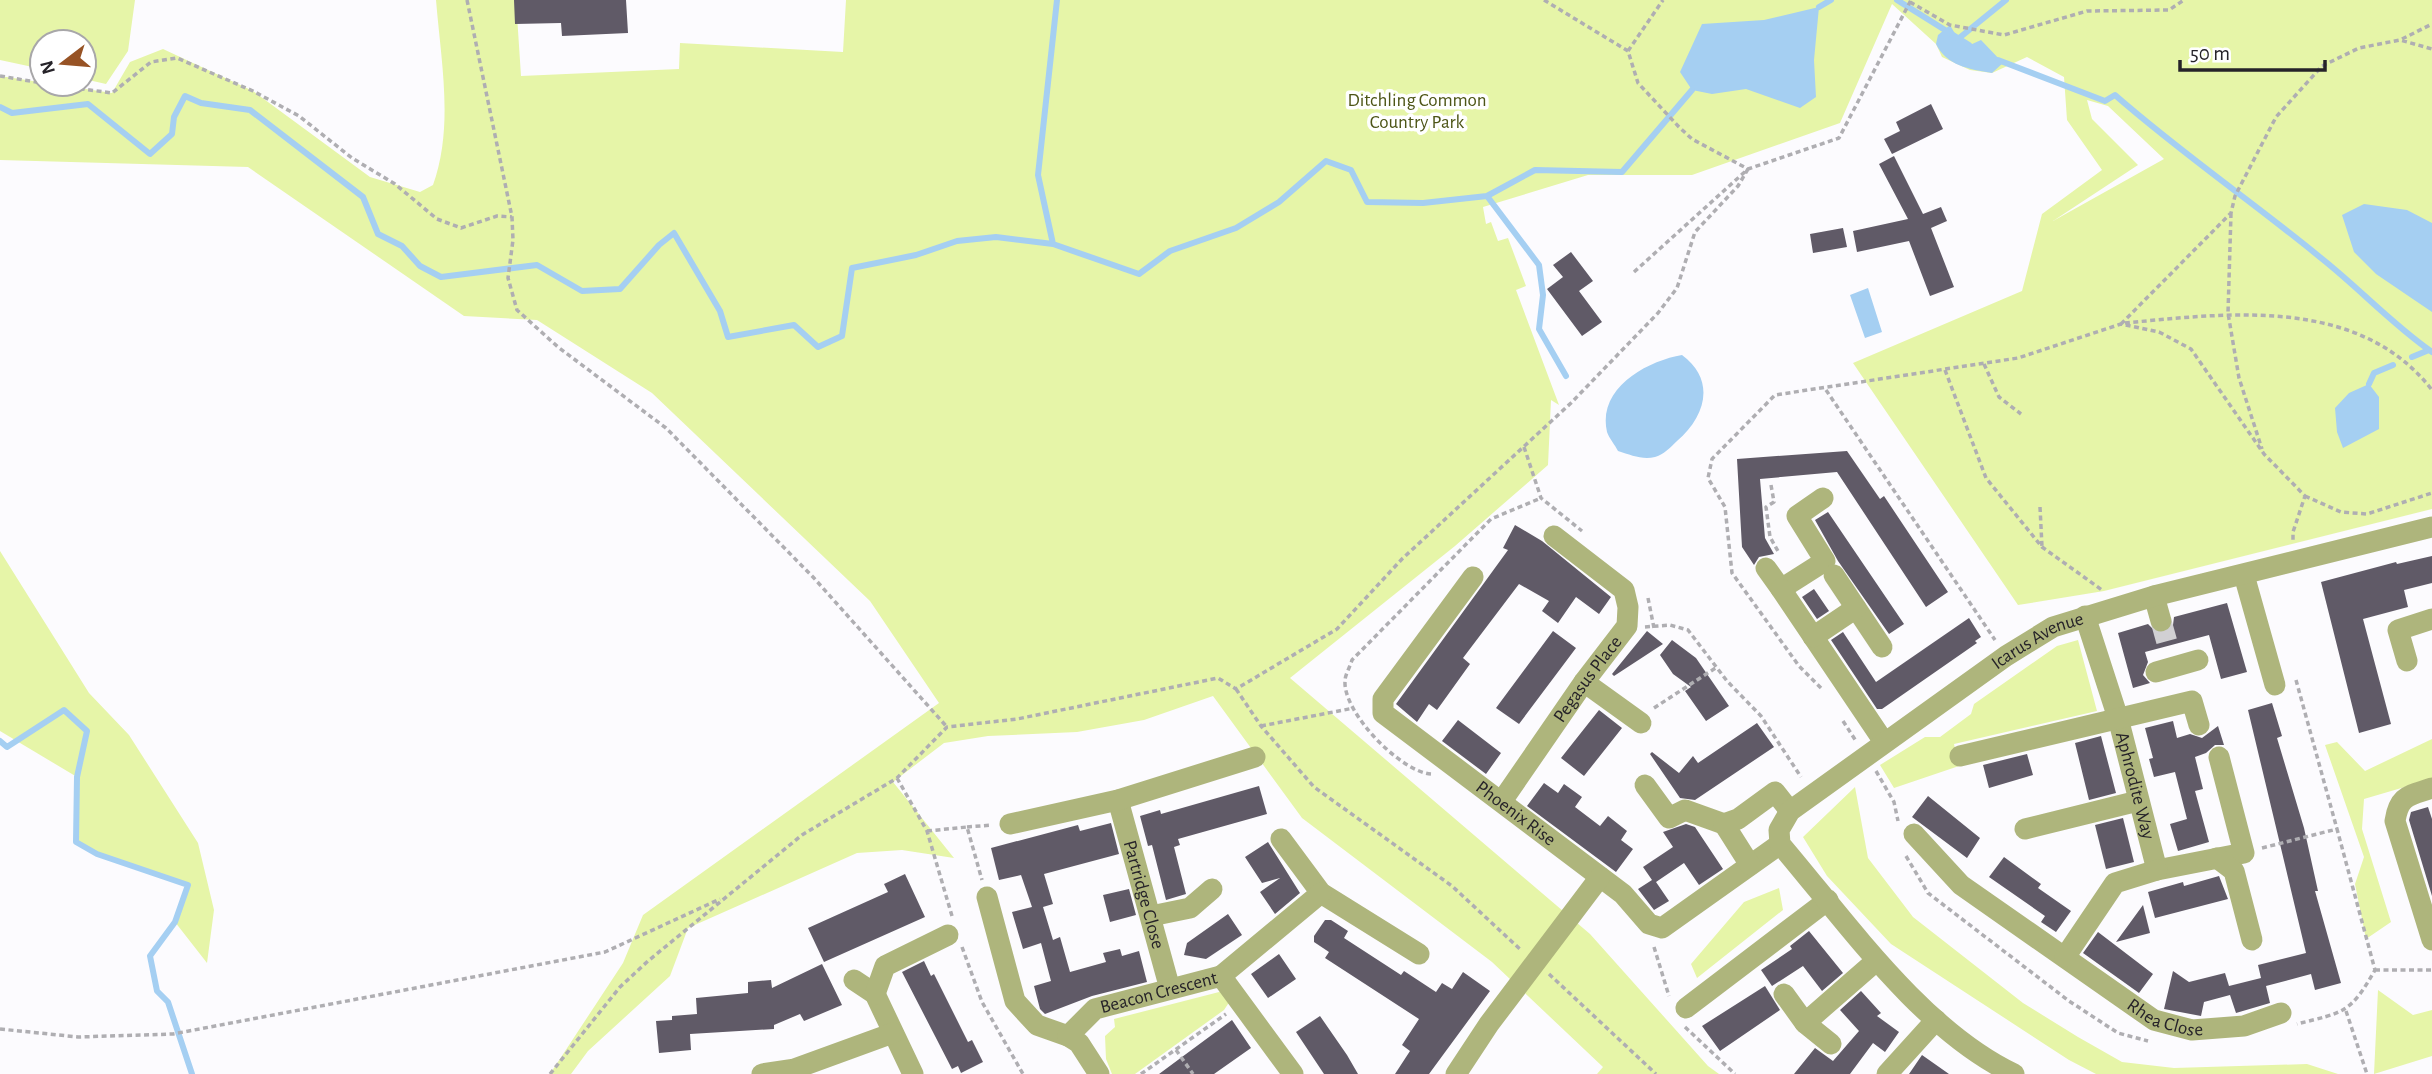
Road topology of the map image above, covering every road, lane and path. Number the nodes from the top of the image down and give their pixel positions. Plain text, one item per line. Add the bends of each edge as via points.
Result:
1 (467, 0) edge
2 (1544, 0) edge
3 (1663, 0) edge
4 (2184, 0) edge
5 (1910, 2) edge
6 (2432, 24) edge
7 (2400, 40) junction
8 (2432, 49) edge
9 (1628, 51) junction
10 (0, 76) edge
11 (28, 81) edge
12 (98, 91) edge
13 (1748, 169) junction
14 (2231, 213) junction
15 (512, 217) junction
16 (1634, 272) dead end
17 (2228, 313) junction
18 (2122, 324) junction
19 (1984, 364) junction
20 (1826, 390) dead end
21 (2432, 390) edge
22 (2021, 414) dead end
23 (1524, 447) junction
24 (2264, 454) junction
25 (1771, 485) dead end
26 (2432, 493) edge
27 (2305, 496) junction
28 (1541, 498) dead end
29 (1824, 498) dead end
30 (2040, 508) dead end
31 (2432, 527) edge
32 (1555, 536) dead end
33 (2042, 547) junction
34 (2292, 562) junction
35 (1766, 568) joint
36 (1834, 575) dead end
37 (2244, 575) junction
38 (1473, 577) dead end
39 (1781, 589) junction
40 (2154, 597) junction
41 (1856, 608) junction
42 (2108, 609) junction
43 (2085, 615) junction
44 (2432, 620) edge
45 (2161, 621) tunnel mouth
46 (1628, 626) junction
47 (1813, 637) junction
48 (1882, 647) dead end
49 (2006, 656) junction
50 (2198, 660) dead end
51 (2407, 661) dead end
52 (2165, 662) dead end
53 (1717, 667) junction
54 (2294, 673) dead end
55 (1584, 682) junction
56 (2275, 685) dead end
57 (1236, 690) junction
58 (1354, 708) dead end
59 (2118, 718) junction
60 (1638, 721) joint
61 (2199, 725) dead end
62 (1261, 726) junction
63 (947, 727) junction
64 (1884, 742) junction
65 (1960, 756) dead end
66 (1255, 757) dead end
67 (2219, 757) dead end
68 (1646, 785) dead end
69 (2432, 788) edge
70 (1812, 794) junction
71 (1118, 800) junction
72 (1502, 801) junction
73 (2138, 801) junction
74 (1790, 811) junction
75 (1010, 824) dead end
76 (1724, 824) junction
77 (2025, 828) dead end
78 (2337, 830) junction
79 (927, 831) dead end
80 (1914, 834) dead end
81 (1281, 839) dead end
82 (1780, 844) junction
83 (2244, 853) junction
84 (2217, 858) junction
85 (1750, 864) junction
86 (2157, 870) junction
87 (1600, 877) junction
88 (1212, 889) dead end
89 (1321, 893) junction
90 (728, 895) junction
91 (988, 897) joint
92 (1828, 900) junction
93 (1151, 916) junction
94 (948, 935) dead end
95 (2252, 940) dead end
96 (2432, 940) edge
97 (1419, 954) dead end
98 (2065, 957) junction
99 (1876, 961) junction
100 (1536, 964) junction
101 (2375, 970) junction
102 (2432, 970) edge
103 (1221, 976) junction
104 (854, 980) dead end
105 (1170, 989) junction
106 (875, 994) junction
107 (1784, 994) dead end
108 (1239, 1004) junction
109 (1686, 1008) dead end
110 (2346, 1011) junction
111 (2289, 1019) joint
112 (1936, 1020) junction
113 (1805, 1023) junction
114 (0, 1029) edge
115 (893, 1033) junction
116 (1068, 1036) junction
117 (1831, 1044) dead end
118 (1176, 1050) junction
119 (2004, 1072) edge
120 (550, 1074) edge
121 (762, 1074) edge
122 (913, 1074) edge
123 (1099, 1074) edge
124 (1141, 1074) edge
125 (1193, 1074) edge
126 (1291, 1074) edge
127 (1456, 1074) edge
128 (1656, 1074) edge
129 (1888, 1074) edge
130 (2367, 1074) edge

1 - 15 path
2 - 9 path
3 - 9 path
4 - 5 path via 2169,10 2087,11 2004,35 1950,25
5 - 13 path via 1839,138
6 - 7 path
7 - 8 path
7 - 14 path via 2359,48 2322,66 2276,117 2235,196
9 - 13 path via 1638,83 1679,127
10 - 11 path
12 - 15 path via 113,93 151,62 177,58 299,116 437,219 461,228 497,216
13 - 16 path
13 - 23 path via 1695,232 1677,288 1658,313
14 - 17 path
14 - 18 path
15 - 63 path via 508,278 517,310 558,347 666,428 813,577
17 - 18 path
17 - 21 path via 2284,316 2350,331 2389,349
17 - 24 path via 2239,378
18 - 19 path via 2018,358
18 - 24 path via 2159,332 2191,349
19 - 22 path via 1999,397
19 - 33 path via 1945,370 1986,478
20 - 49 path
23 - 28 path
23 - 57 path via 1402,559 1337,629
24 - 27 path
25 - 35 path via 1774,502 1766,507 1770,537 1782,558
26 - 27 path via 2367,514 2341,512
27 - 34 path via 2293,531
29 - 39 street via 1797,516 1825,561
30 - 33 path
31 - 34 street, Icarus Avenue
32 - 46 street, Pegasus Place via 1623,590
33 - 42 path via 2104,591
34 - 37 street, Icarus Avenue
35 - 39 street
36 - 41 street
37 - 40 street, Icarus Avenue
37 - 56 street
38 - 72 street, Phoenix Rise via 1383,699 1383,713
39 - 47 street
40 - 42 street, Icarus Avenue
40 - 45 street
41 - 47 street
41 - 48 street
42 - 43 street, Icarus Avenue
43 - 49 street, Icarus Avenue via 2053,627
43 - 59 street, Aphrodite Way
44 - 51 street via 2398,630
46 - 53 path via 1670,625 1688,630
46 - 55 street, Pegasus Place
47 - 64 street
49 - 64 street, Icarus Avenue
50 - 52 street
53 - 60 path
53 - 70 path via 1761,716
54 - 78 path
55 - 60 street
55 - 72 street, Pegasus Place
57 - 62 path
57 - 63 path via 1218,678 1017,719
58 - 62 path
59 - 61 street via 2192,701
59 - 65 street
59 - 73 street, Aphrodite Way
62 - 100 path via 1314,787 1452,886
63 - 90 path via 897,778 802,835
64 - 70 street, Icarus Avenue
66 - 71 street
67 - 83 street
68 - 76 street via 1669,818 1685,810
69 - 96 street via 2397,805 2395,821
70 - 74 street, Icarus Avenue
71 - 75 street
71 - 93 street, Partridge Close
72 - 87 street, Phoenix Rise
73 - 77 street
73 - 86 street, Aphrodite Way
74 - 76 street via 1775,793
74 - 82 street via 1779,830
76 - 85 street
78 - 83 path
78 - 101 path
79 - 91 path via 967,827
80 - 98 street, Rhea Close via 1961,885
81 - 89 street
82 - 85 street, Phoenix Rise
82 - 92 street
83 - 84 street
84 - 86 street
84 - 95 street via 2234,872
85 - 87 street, Phoenix Rise via 1662,928 1650,924
86 - 98 street via 2115,883
87 - 100 street
88 - 93 street via 1190,908
89 - 97 street
89 - 103 street
90 - 114 path via 605,952 173,1034 78,1037
90 - 120 path via 620,987
91 - 116 street via 1015,1001 1037,1026
92 - 99 street
92 - 109 street
93 - 105 street, Partridge Close
94 - 106 street via 885,966
98 - 111 street, Rhea Close via 2154,1020 2192,1030
99 - 112 street
99 - 113 street
100 - 127 street
100 - 128 path
101 - 102 path
101 - 110 path via 2360,998
103 - 105 street, Beacon Crescent
103 - 108 street, Beacon Crescent
104 - 106 street
105 - 116 street, Beacon Crescent via 1095,1009
106 - 115 street
107 - 113 street
108 - 118 path
108 - 126 street, Beacon Crescent
110 - 111 path
110 - 130 path
112 - 119 street
112 - 129 street
113 - 117 street
115 - 121 street via 794,1069
115 - 122 street
116 - 123 street via 1079,1043
118 - 124 path
118 - 125 path

